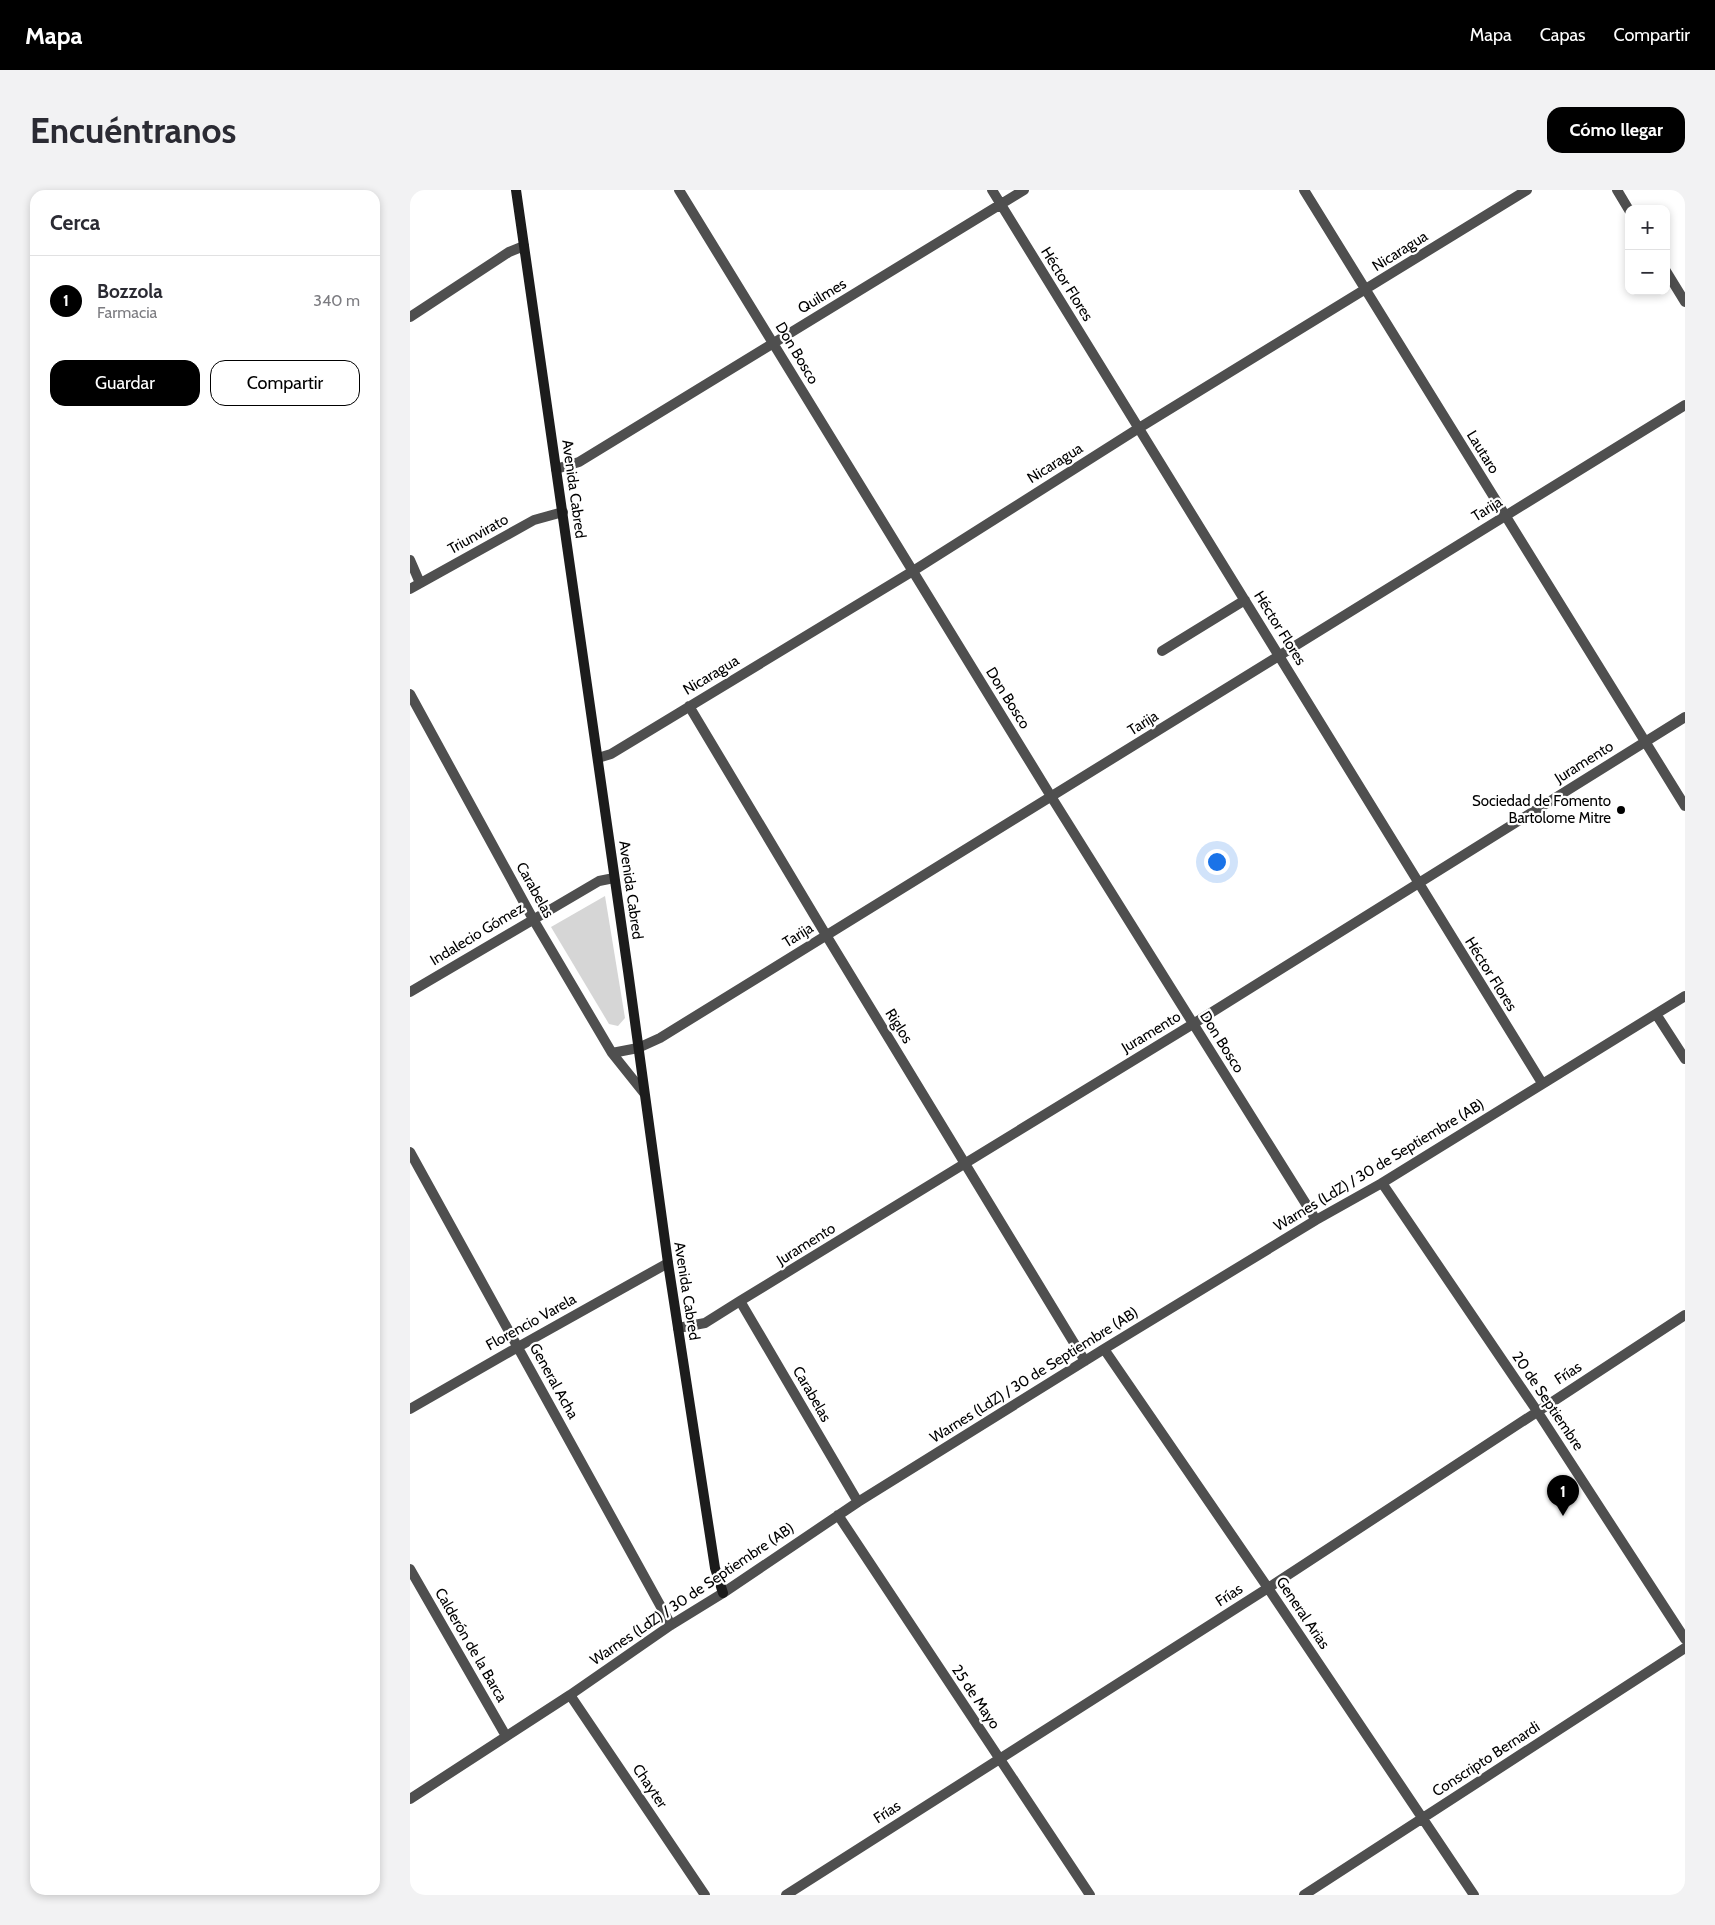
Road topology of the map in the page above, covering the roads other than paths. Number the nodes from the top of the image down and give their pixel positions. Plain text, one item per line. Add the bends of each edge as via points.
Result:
1 (516, 190) edge
2 (679, 190) edge
3 (992, 190) edge
4 (1024, 190) edge
5 (1304, 190) edge
6 (1527, 190) edge
7 (1616, 190) edge
8 (1001, 205) junction
9 (1626, 205) edge
10 (524, 246) junction
11 (1670, 278) edge
12 (1365, 290) junction
13 (1685, 302) edge
14 (410, 317) edge
15 (773, 342) junction
16 (1685, 405) edge
17 (1139, 428) junction
18 (556, 469) junction
19 (562, 512) junction
20 (1505, 516) junction
21 (410, 560) edge
22 (913, 571) junction
23 (420, 583) junction
24 (410, 589) edge
25 (1245, 600) junction
26 (1162, 652) dead end
27 (1279, 655) junction
28 (410, 694) edge
29 (689, 706) junction
30 (1685, 717) edge
31 (1645, 742) junction
32 (598, 758) junction
33 (1052, 798) junction
34 (1685, 806) edge
35 (614, 878) junction
36 (1418, 883) junction
37 (533, 919) junction
38 (826, 935) junction
39 (410, 992) edge
40 (1685, 996) edge
41 (1656, 1014) junction
42 (1193, 1024) junction
43 (638, 1048) junction
44 (612, 1053) junction
45 (1685, 1058) edge
46 (1542, 1083) junction
47 (644, 1093) junction
48 (410, 1152) edge
49 (965, 1163) junction
50 (1382, 1183) junction
51 (1316, 1220) junction
52 (668, 1264) junction
53 (740, 1302) junction
54 (1685, 1315) edge
55 (678, 1328) junction
56 (518, 1346) junction
57 (1104, 1349) junction
58 (1085, 1361) junction
59 (410, 1409) edge
60 (1537, 1411) junction
61 (858, 1502) junction
62 (838, 1516) junction
63 (410, 1569) edge
64 (1268, 1588) junction
65 (723, 1593) junction
66 (671, 1625) junction
67 (1685, 1639) edge
68 (1685, 1648) edge
69 (570, 1695) junction
70 (506, 1736) junction
71 (1000, 1759) junction
72 (410, 1799) edge
73 (1422, 1818) junction
74 (705, 1895) edge
75 (786, 1895) edge
76 (1090, 1895) edge
77 (1304, 1895) edge
78 (1474, 1895) edge

1 - 10 street, Avenida Cabred
2 - 15 street, Don Bosco
3 - 8 street, Héctor Flores
4 - 8 street, Quilmes
5 - 12 street, Lautaro
6 - 12 street, Nicaragua
7 - 9 street
8 - 15 street, Quilmes
8 - 17 street, Héctor Flores
10 - 14 street via 509,252
10 - 18 street, Avenida Cabred
11 - 13 street
12 - 17 street, Nicaragua
12 - 20 street, Lautaro
15 - 18 street, Quilmes via 579,462
15 - 22 street, Don Bosco
16 - 20 street, Tarija
17 - 22 street, Nicaragua
17 - 25 street, Héctor Flores
18 - 19 street, Avenida Cabred
19 - 23 street, Triunvirato via 534,520
19 - 32 street, Avenida Cabred
20 - 27 street, Tarija
20 - 31 street, Lautaro
21 - 23 street
22 - 29 street, Nicaragua
22 - 33 street, Don Bosco
23 - 24 street, Triunvirato
25 - 26 street
25 - 27 street, Héctor Flores
27 - 33 street, Tarija
27 - 36 street, Héctor Flores
28 - 37 street, Carabelas
29 - 32 street, Nicaragua via 611,754
29 - 38 street, Riglos
30 - 31 street, Juramento
31 - 34 street, Lautaro
31 - 36 street, Juramento
32 - 35 street, Avenida Cabred
33 - 38 street, Tarija
33 - 42 street, Don Bosco
35 - 37 street, Indalecio Gómez via 599,881
35 - 43 street, Avenida Cabred
36 - 42 street, Juramento
36 - 46 street, Héctor Flores
37 - 39 street, Indalecio Gómez
37 - 44 street, Carabelas
38 - 43 street, Tarija via 660,1038
38 - 49 street, Riglos
40 - 41 street, Warnes (LdZ) / 30 de Septiembre (AB)
41 - 45 street
41 - 46 street, Warnes (LdZ) / 30 de Septiembre (AB)
42 - 49 street, Juramento
42 - 51 street, Don Bosco
43 - 44 street, Tarija
43 - 47 street, Avenida Cabred
44 - 47 street, Carabelas
46 - 50 street, Warnes (LdZ) / 30 de Septiembre (AB)
47 - 52 street, Avenida Cabred
48 - 56 street, General Acha
49 - 53 street, Juramento
49 - 58 street, Riglos
50 - 51 street, Warnes (LdZ) / 30 de Septiembre (AB)
50 - 60 street, 20 de Septiembre
51 - 57 street, Warnes (LdZ) / 30 de Septiembre (AB)
52 - 55 street, Avenida Cabred
52 - 56 street, Florencio Varela
53 - 55 street, Juramento via 705,1323
53 - 61 street, Carabelas
54 - 60 street, Frías
55 - 65 street, Avenida Cabred via 715,1568
56 - 59 street, Florencio Varela
56 - 66 street, General Acha
57 - 58 street, Warnes (LdZ) / 30 de Septiembre (AB)
57 - 64 street, General Arias
58 - 61 street, Warnes (LdZ) / 30 de Septiembre (AB)
60 - 64 street, Frías
60 - 67 street, 20 de Septiembre
61 - 62 street, Warnes (LdZ) / 30 de Septiembre (AB)
62 - 65 street, Warnes (LdZ) / 30 de Septiembre (AB)
62 - 71 street, 25 de Mayo
63 - 70 street, Calderón de la Barca
64 - 71 street, Frías
64 - 73 street, General Arias
65 - 66 street, Warnes (LdZ) / 30 de Septiembre (AB)
66 - 69 street, Warnes (LdZ) / 30 de Septiembre (AB)
68 - 73 street, Conscripto Bernardi
69 - 70 street, Warnes (LdZ) / 30 de Septiembre (AB)
69 - 74 street, Chayter
70 - 72 street, Warnes (LdZ) / 30 de Septiembre (AB)
71 - 75 street, Frías
71 - 76 street, 25 de Mayo
73 - 77 street, Conscripto Bernardi
73 - 78 street, General Arias

